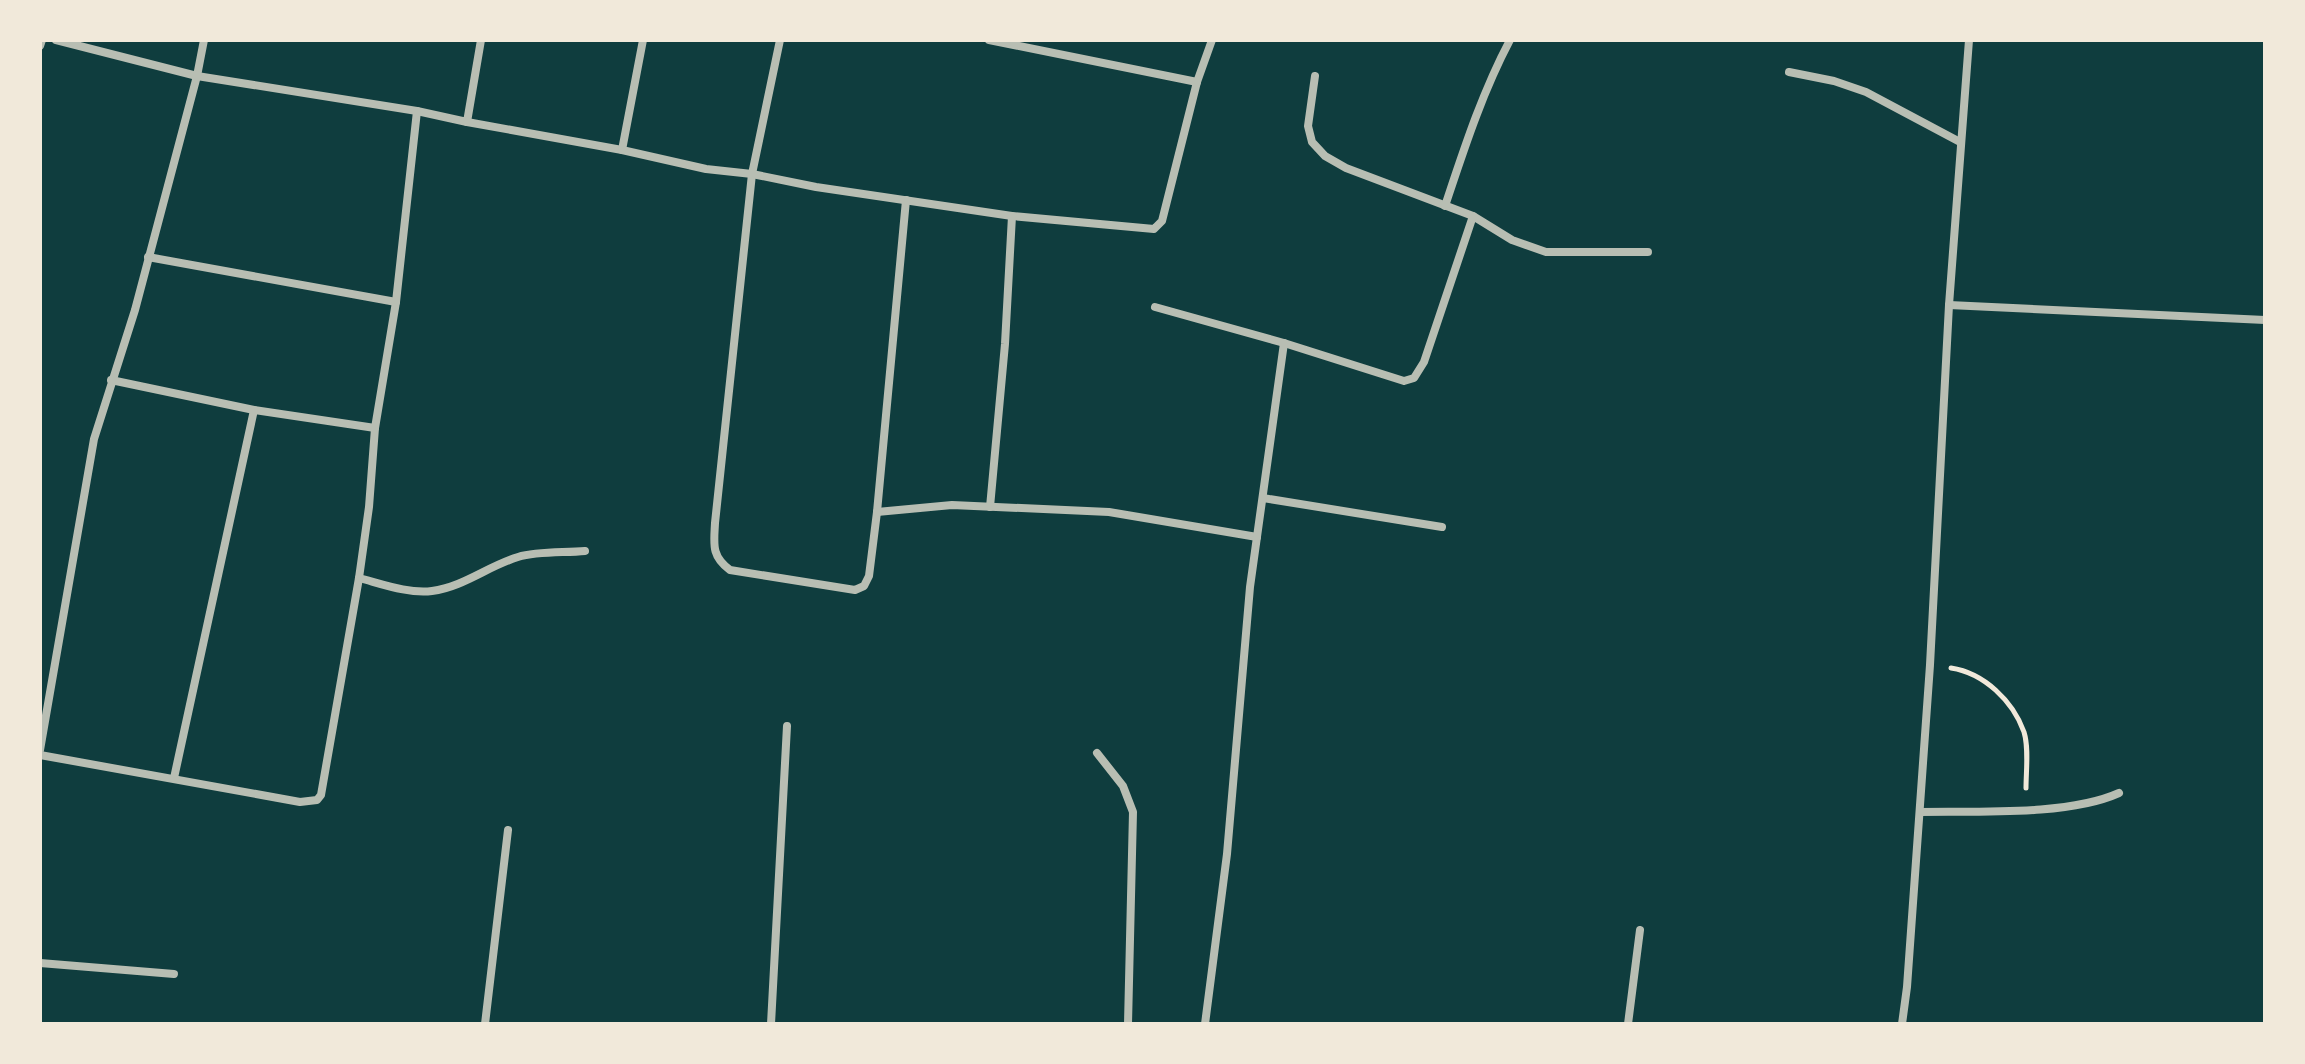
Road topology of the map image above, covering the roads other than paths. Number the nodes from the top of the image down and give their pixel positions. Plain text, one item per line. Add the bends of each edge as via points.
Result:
1 (42, 40) edge
2 (56, 40) edge
3 (204, 40) edge
4 (481, 40) edge
5 (643, 40) edge
6 (780, 40) edge
7 (989, 40) edge
8 (1212, 40) edge
9 (1510, 40) edge
10 (1969, 40) edge
11 (40, 46) edge
12 (1789, 72) dead end
13 (197, 76) junction
14 (1315, 76) dead end
15 (1197, 82) junction
16 (417, 111) junction
17 (467, 122) junction
18 (1960, 142) junction
19 (622, 150) junction
20 (752, 174) junction
21 (906, 200) junction
22 (1445, 206) junction
23 (1012, 216) junction
24 (1473, 216) junction
25 (1648, 252) dead end
26 (148, 257) junction
27 (396, 302) junction
28 (1949, 305) junction
29 (1155, 307) dead end
30 (2265, 320) edge
31 (1284, 343) junction
32 (111, 380) junction
33 (254, 410) junction
34 (375, 428) junction
35 (1263, 498) junction
36 (990, 507) junction
37 (877, 512) junction
38 (1442, 527) dead end
39 (1257, 537) junction
40 (585, 551) dead end
41 (359, 578) junction
42 (787, 726) dead end
43 (40, 752) edge
44 (1097, 753) dead end
45 (174, 778) junction
46 (2119, 793) dead end
47 (1920, 812) junction
48 (508, 830) dead end
49 (1640, 930) dead end
50 (40, 963) edge
51 (174, 974) dead end
52 (485, 1024) edge
53 (771, 1024) edge
54 (1128, 1024) edge
55 (1205, 1024) edge
56 (1628, 1024) edge
57 (1902, 1024) edge

1 - 11 street
2 - 13 street
3 - 13 street
4 - 17 street
5 - 19 street
6 - 20 street
7 - 15 street
8 - 15 street
9 - 22 street via 1474,118
10 - 18 street
12 - 18 street via 1866,92
13 - 16 street
13 - 26 street
14 - 22 street via 1308,126 1312,142 1325,156
15 - 23 street via 1162,221 1154,229
16 - 17 street
16 - 27 street
17 - 19 street
18 - 28 street
19 - 20 street
20 - 21 street
20 - 37 street via 715,523 719,562 730,570 855,590 869,576
21 - 23 street
21 - 37 street
22 - 24 street
23 - 36 street
24 - 25 street via 1512,240 1546,252
24 - 31 street via 1414,378 1404,381
26 - 27 street
26 - 32 street
27 - 34 street
28 - 30 street
28 - 47 street
29 - 31 street
31 - 35 street
32 - 33 street
32 - 43 street via 91,455
33 - 34 street
33 - 45 street
34 - 41 street
35 - 38 street
35 - 39 street
36 - 37 street
36 - 39 street via 1109,512
39 - 55 street
40 - 41 street via 521,556 455,586 429,591
41 - 45 street via 324,786 317,800 300,802
42 - 53 street
43 - 45 street
44 - 54 street via 1123,786 1133,812
46 - 47 street via 2100,802 2027,810
47 - 57 street
48 - 52 street
49 - 56 street
50 - 51 street

